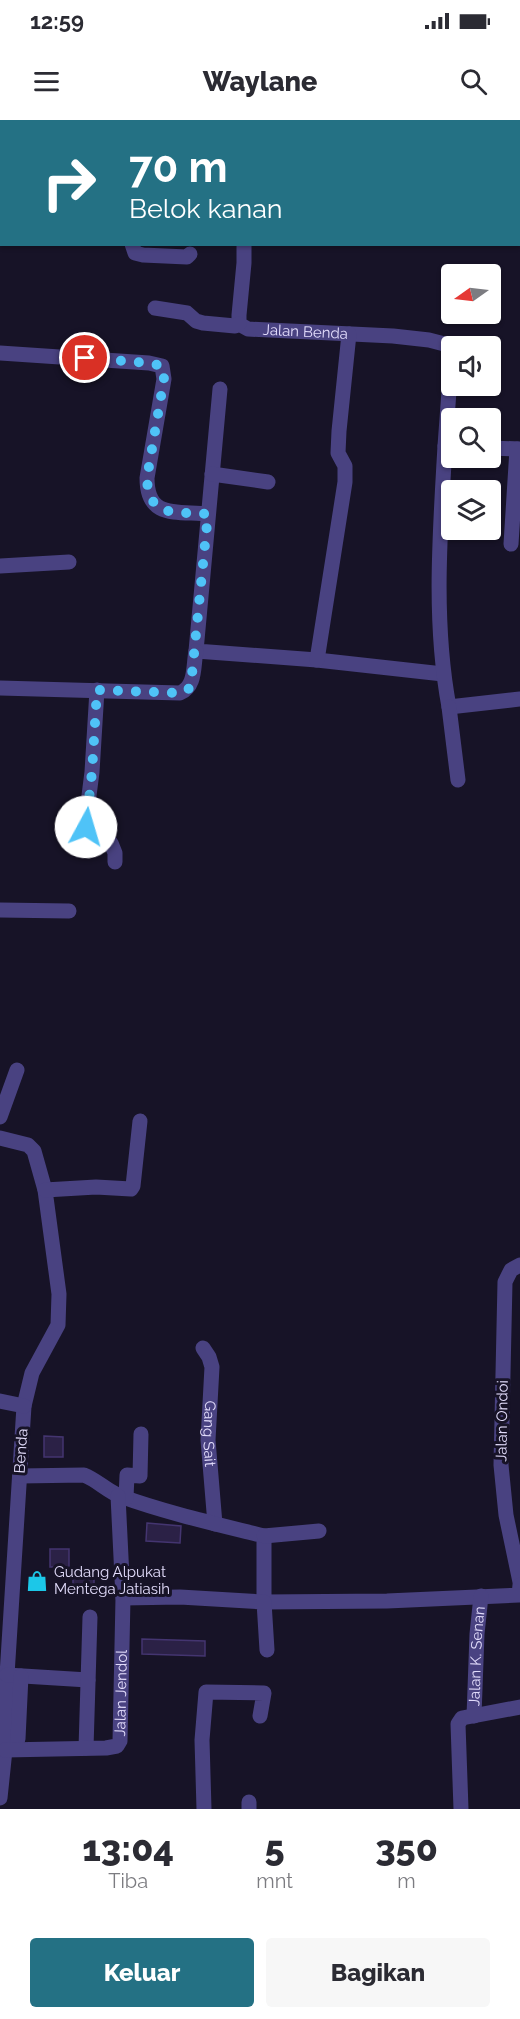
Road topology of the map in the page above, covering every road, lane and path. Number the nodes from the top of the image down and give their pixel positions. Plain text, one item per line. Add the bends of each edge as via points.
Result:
1 (133, 246) edge
2 (244, 246) edge
3 (190, 254) dead end
4 (155, 308) dead end
5 (239, 324) junction
6 (349, 334) junction
7 (441, 344) edge
8 (0, 353) edge
9 (220, 389) dead end
10 (501, 448) edge
11 (518, 449) edge
12 (446, 468) edge
13 (212, 474) junction
14 (268, 482) dead end
15 (208, 514) junction
16 (511, 544) dead end
17 (69, 562) dead end
18 (0, 566) edge
19 (196, 651) junction
20 (317, 660) junction
21 (442, 674) junction
22 (0, 688) edge
23 (97, 690) junction
24 (520, 699) edge
25 (449, 707) junction
26 (458, 780) dead end
27 (115, 862) dead end
28 (0, 910) edge
29 (69, 911) dead end
30 (17, 1070) dead end
31 (0, 1117) edge
32 (140, 1121) dead end
33 (0, 1138) edge
34 (45, 1190) junction
35 (520, 1265) edge
36 (203, 1348) dead end
37 (0, 1401) edge
38 (24, 1406) junction
39 (141, 1434) dead end
40 (20, 1476) junction
41 (122, 1497) junction
42 (215, 1524) junction
43 (319, 1531) dead end
44 (264, 1536) junction
45 (520, 1583) edge
46 (481, 1596) junction
47 (123, 1598) junction
48 (264, 1602) junction
49 (90, 1617) dead end
50 (267, 1650) dead end
51 (14, 1676) junction
52 (88, 1680) junction
53 (520, 1707) edge
54 (260, 1716) dead end
55 (474, 1716) junction
56 (3, 1717) edge
57 (18, 1739) dead end
58 (86, 1748) junction
59 (5, 1750) junction
60 (0, 1798) edge
61 (204, 1809) edge
62 (461, 1809) edge

1 - 3 street via 135,253 143,255
2 - 5 street
4 - 5 street, Jalan Benda via 187,313 203,323
5 - 6 street, Jalan Benda via 248,329
6 - 7 street, Jalan Benda
6 - 20 street via 338,453 345,466 345,482
8 - 15 street via 162,366 164,379 147,492 159,509
9 - 13 street
10 - 11 street
11 - 16 street
12 - 21 street, Jalan Benda via 440,540
13 - 14 street
13 - 15 street
15 - 19 street
17 - 18 street
19 - 20 street
19 - 23 street via 188,690
20 - 21 street
21 - 25 street, Jalan Benda
22 - 23 street
23 - 27 street via 86,827 87,832 111,843
24 - 25 street
25 - 26 street, Jalan Benda
28 - 29 street
30 - 31 street
32 - 34 street via 131,1189
33 - 34 street, Benda via 28,1145 34,1152
34 - 38 street, Benda via 59,1294 58,1325 32,1373
35 - 45 street, Jalan Ondoi via 511,1270 505,1282 501,1465 506,1515
36 - 42 street, Gang Sait via 212,1367 208,1440
37 - 38 street
38 - 40 street, Benda
39 - 41 street via 140,1476 127,1475
40 - 41 street via 84,1475
40 - 51 street, Benda
41 - 42 street
41 - 47 street
42 - 44 street
43 - 44 street
44 - 48 street
45 - 46 street, Jalan Ondoi via 519,1595
46 - 48 street
46 - 55 street, Jalan K. Senan
47 - 48 street
47 - 58 street, Jalan Jendol via 120,1741 113,1747
48 - 50 street
49 - 52 street
51 - 52 street
51 - 56 street, Benda
51 - 57 street
52 - 58 street
53 - 55 street, Jalan K. Senan
54 - 61 street via 264,1693 206,1692 202,1740
55 - 62 street, Jalan K. Senan via 462,1718 458,1724
56 - 59 street, Benda
58 - 59 street, Jalan Jendol
59 - 60 street, Benda

